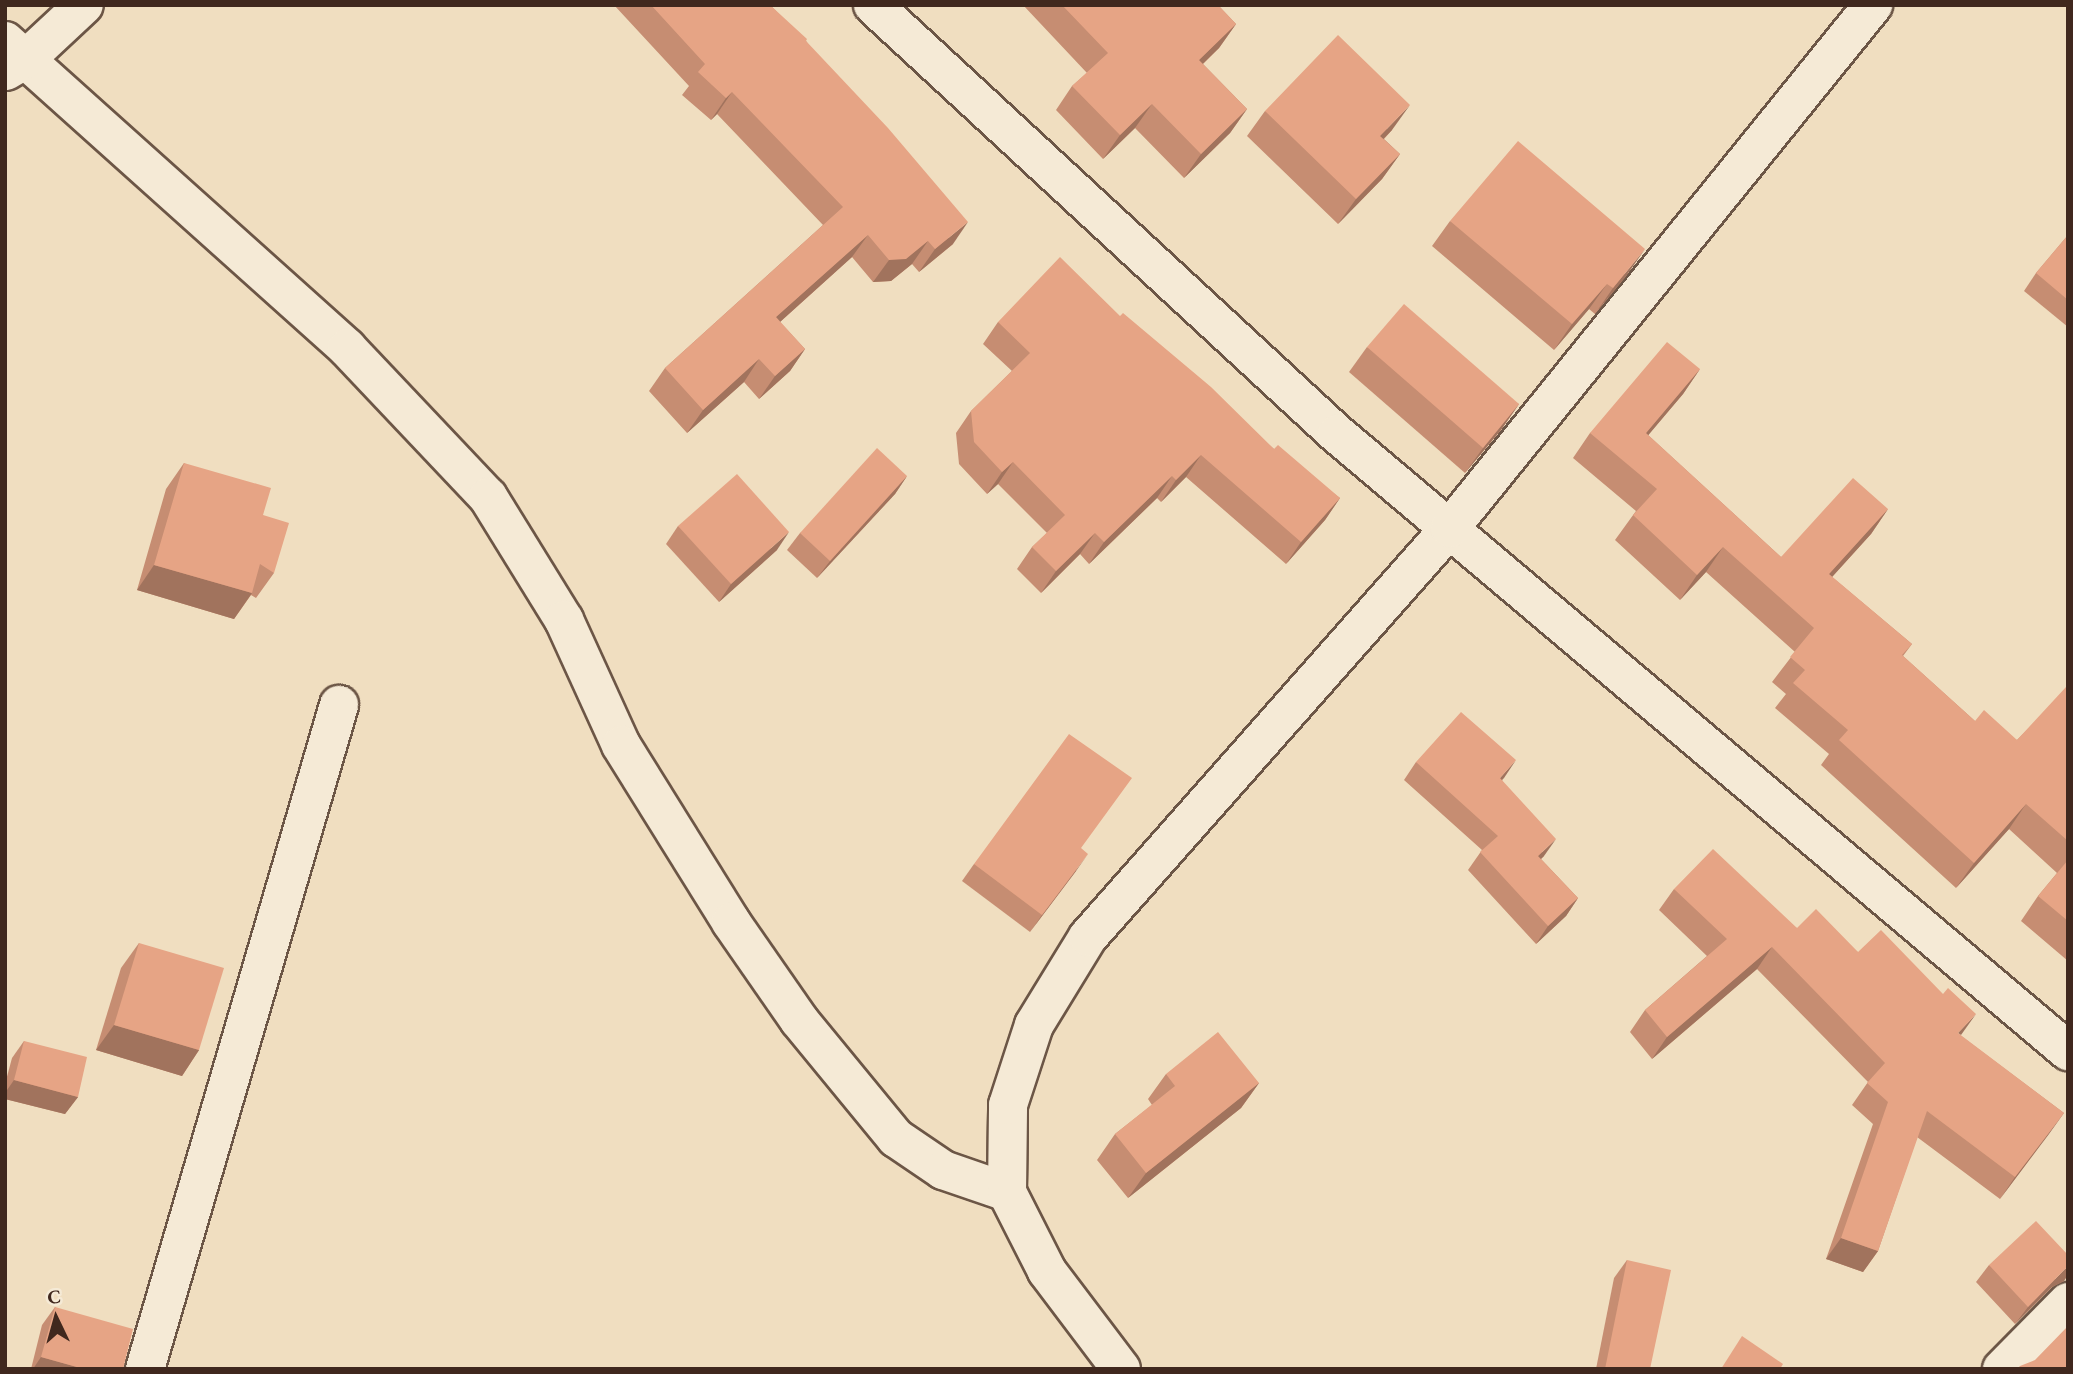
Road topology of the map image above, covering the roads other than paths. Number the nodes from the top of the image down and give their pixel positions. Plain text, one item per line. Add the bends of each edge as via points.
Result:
1 (84, 5) edge
2 (873, 5) edge
3 (1872, 5) edge
4 (12, 57) edge
5 (1450, 528) junction
6 (339, 705) dead end
7 (2068, 1051) edge
8 (1007, 1192) junction
9 (2068, 1302) edge
10 (145, 1369) edge
11 (1121, 1369) edge
12 (2002, 1369) edge

1 - 4 street
2 - 5 street via 1337,434
3 - 5 street
4 - 8 street via 347,348 488,497 564,620 621,745 731,922 799,1020 896,1138 943,1170
5 - 7 street
5 - 8 street via 1088,937 1034,1025 1015,1082 1008,1105
6 - 10 street
8 - 11 street via 1047,1270
9 - 12 street

